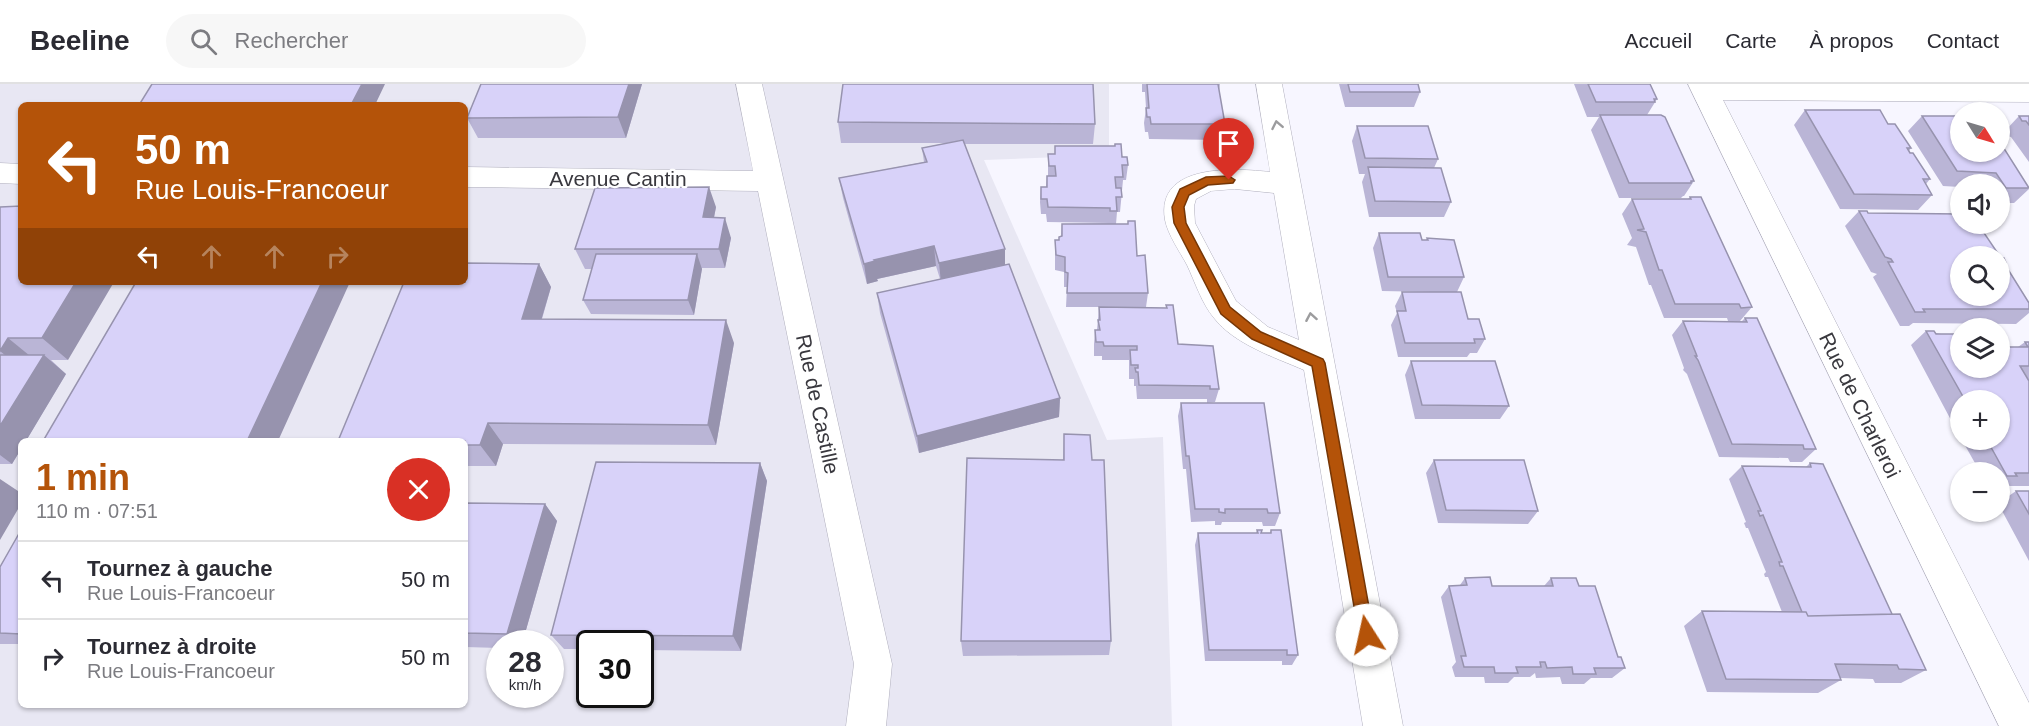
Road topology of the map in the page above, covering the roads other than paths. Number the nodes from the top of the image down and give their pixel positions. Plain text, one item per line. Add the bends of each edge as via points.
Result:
1 (749, 84) edge
2 (1269, 84) edge
3 (1703, 88) edge
4 (2029, 93) edge
5 (0, 174) edge
6 (18, 174) edge
7 (468, 177) edge
8 (771, 181) junction
9 (1288, 184) junction
10 (1318, 363) junction
11 (866, 726) edge
12 (1383, 726) edge
13 (2020, 726) edge

1 - 8 street, Rue de Castille
9 -> 2 street
3 - 4 street
3 - 13 street, Rue de Charleroi
5 - 6 street
7 - 8 street, Avenue Cantin
8 - 11 street, Rue de Castille via 873,664
10 -> 9 street
9 - 10 street via 1206,181 1184,192 1178,207 1180,223 1225,310 1257,336
10 - 12 street

